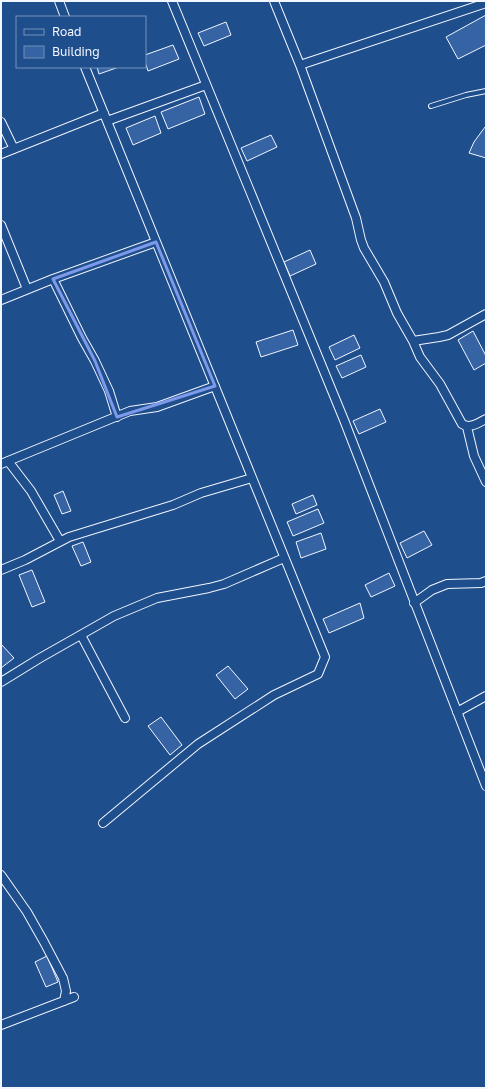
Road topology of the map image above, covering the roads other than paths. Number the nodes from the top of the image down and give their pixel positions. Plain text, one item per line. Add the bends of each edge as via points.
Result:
1 (59, 1) edge
2 (172, 1) edge
3 (274, 1) edge
4 (486, 4) edge
5 (65, 16) edge
6 (300, 65) junction
7 (85, 68) edge
8 (206, 85) junction
9 (486, 91) edge
10 (431, 106) dead end
11 (104, 113) junction
12 (107, 121) junction
13 (1, 122) edge
14 (14, 149) junction
15 (1, 154) edge
16 (1, 225) edge
17 (156, 242) junction
18 (53, 279) junction
19 (28, 289) junction
20 (1, 300) edge
21 (486, 314) edge
22 (413, 341) junction
23 (215, 386) junction
24 (117, 416) junction
25 (486, 419) edge
26 (467, 427) junction
27 (5, 462) edge
28 (252, 478) junction
29 (486, 482) edge
30 (60, 541) junction
31 (284, 558) junction
32 (1, 570) edge
33 (486, 582) edge
34 (414, 603) junction
35 (81, 635) junction
36 (1, 682) edge
37 (486, 696) edge
38 (457, 712) junction
39 (125, 718) dead end
40 (486, 786) edge
41 (103, 823) dead end
42 (1, 875) edge
43 (74, 997) dead end
44 (64, 1001) junction
45 (1, 1025) edge

1 - 5 street
2 - 8 street
3 - 6 street
4 - 6 street
6 - 22 street via 356,218 364,248
7 - 11 street
8 - 12 street
8 - 34 street via 344,420
9 - 10 lane
11 - 12 street
11 - 14 street
12 - 17 street
13 - 14 street
14 - 15 street
16 - 19 street
17 - 18 street
17 - 23 street
18 - 19 street
18 - 24 street via 95,361
19 - 20 street
21 - 22 street via 448,335
22 - 26 street via 459,421
23 - 24 street via 157,407 130,411
23 - 28 street
24 - 27 street
25 - 26 street
26 - 29 street via 474,456
27 - 30 street via 31,491
28 - 30 street
28 - 31 street
30 - 32 street
31 - 35 street via 224,584 157,598 114,616
31 - 41 street via 324,657 318,674 274,695 198,744
33 - 34 street via 447,584 432,590
34 - 38 street
35 - 36 street
35 - 39 street
37 - 38 street
38 - 40 street
42 - 44 street via 27,912 60,971 66,991
43 - 44 street
44 - 45 street

